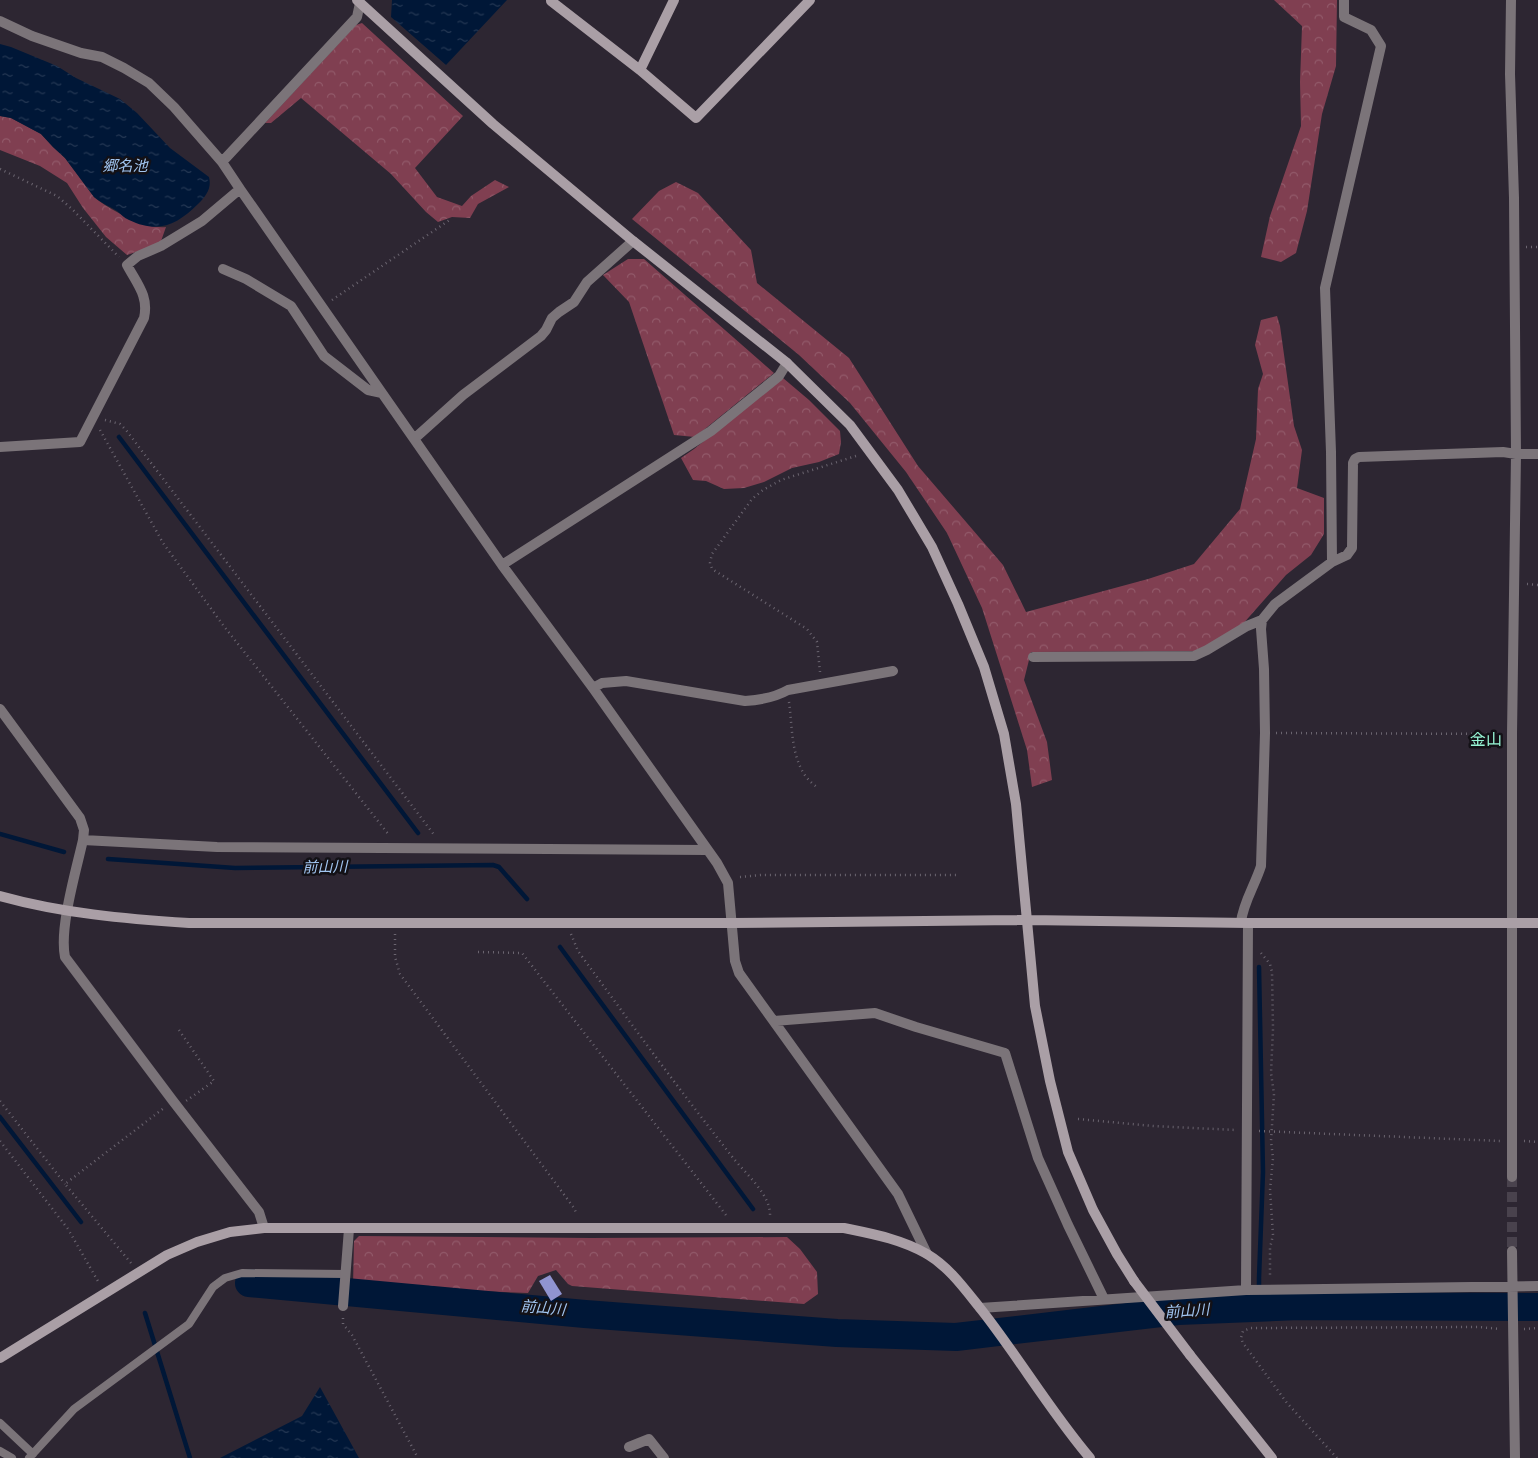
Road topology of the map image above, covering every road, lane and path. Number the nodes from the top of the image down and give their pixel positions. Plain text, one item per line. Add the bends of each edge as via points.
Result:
1 (552, 0) edge
2 (674, 0) edge
3 (810, 0) edge
4 (1344, 0) edge
5 (1511, 0) edge
6 (360, 1) edge
7 (0, 21) edge
8 (640, 70) junction
9 (222, 162) junction
10 (0, 169) edge
11 (240, 189) junction
12 (451, 219) dead end
13 (633, 240) junction
14 (127, 265) junction
15 (223, 269) dead end
16 (322, 308) junction
17 (787, 363) junction
18 (382, 393) junction
19 (94, 417) junction
20 (414, 439) junction
21 (0, 447) edge
22 (868, 449) junction
23 (1516, 454) junction
24 (1538, 454) edge
25 (1332, 562) junction
26 (502, 565) junction
27 (1262, 620) junction
28 (1033, 657) dead end
29 (893, 671) dead end
30 (822, 684) junction
31 (593, 688) junction
32 (785, 692) junction
33 (0, 709) edge
34 (1265, 733) junction
35 (1512, 734) junction
36 (817, 787) dead end
37 (83, 840) junction
38 (397, 848) junction
39 (442, 849) junction
40 (707, 850) junction
41 (958, 875) dead end
42 (728, 883) junction
43 (0, 896) edge
44 (68, 910) junction
45 (1027, 920) junction
46 (1512, 922) junction
47 (395, 923) junction
48 (571, 923) junction
49 (732, 923) junction
50 (1245, 923) junction
51 (1538, 923) edge
52 (1248, 943) junction
53 (478, 952) dead end
54 (774, 1021) junction
55 (179, 1030) dead end
56 (0, 1101) edge
57 (175, 1104) junction
58 (1078, 1119) dead end
59 (1237, 1130) dead end
60 (1256, 1131) dead end
61 (0, 1141) edge
62 (1512, 1141) junction
63 (1538, 1142) edge
64 (1512, 1178) tunnel mouth
65 (65, 1184) junction
66 (264, 1228) junction
67 (580, 1228) junction
68 (729, 1228) junction
69 (770, 1228) junction
70 (350, 1229) junction
71 (1512, 1251) tunnel mouth
72 (927, 1254) junction
73 (138, 1273) junction
74 (346, 1279) junction
75 (1538, 1286) edge
76 (1513, 1289) junction
77 (1246, 1290) junction
78 (1271, 1290) junction
79 (104, 1294) junction
80 (1104, 1299) junction
81 (343, 1306) joint
82 (980, 1308) junction
83 (1513, 1326) junction
84 (1538, 1328) edge
85 (0, 1358) edge
86 (0, 1423) edge
87 (629, 1447) dead end
88 (0, 1451) edge
89 (31, 1456) edge
90 (12, 1458) edge
91 (418, 1458) edge
92 (664, 1458) edge
93 (1090, 1458) edge
94 (1272, 1458) edge
95 (1337, 1458) edge
96 (1515, 1458) edge

1 - 8 street
2 - 8 street
3 - 8 street via 696,118
4 - 25 street via 1344,17 1371,30 1381,46 1325,288
5 - 23 street
6 - 9 street via 357,17
6 - 13 street via 493,124
7 - 9 street via 32,36 102,57 149,83
9 - 11 street
10 - 14 path via 57,196
11 - 14 street via 202,221
11 - 16 street
12 - 16 path
13 - 17 street
13 - 20 street via 587,282 574,302 552,318 541,336 463,395
14 - 19 street via 146,299 144,318
15 - 18 street via 291,306 324,356 368,390
16 - 18 street
17 - 22 street via 850,425
17 - 26 street via 779,376 711,431
18 - 20 street
19 - 21 street via 80,442
19 - 38 path via 162,543
19 - 39 path via 120,424 126,430
20 - 26 street
22 - 30 path via 781,480 763,490 752,499 712,554 710,563 712,569 807,629 818,642
22 - 45 street via 898,490 932,548 984,667 1004,734 1016,804
23 - 24 street
23 - 25 street via 1366,456 1355,459 1352,548 1347,555
23 - 35 street
25 - 27 street via 1275,604
26 - 31 street
27 - 28 street via 1194,656
27 - 34 street
29 - 30 street
30 - 32 street
31 - 32 street via 602,683 626,681 745,701
31 - 40 street
32 - 36 path via 789,700 796,760 808,780
33 - 37 street via 80,818
34 - 35 path
34 - 50 street via 1261,866 1242,913
35 - 46 street
37 - 38 street via 217,847
37 - 44 street
38 - 39 street
39 - 40 street
40 - 42 street
41 - 42 path via 761,875 741,877
42 - 49 street
43 - 44 street
44 - 47 street via 189,923
44 - 57 street via 62,946 65,956
45 - 49 street
45 - 50 street
45 - 94 street, bridge via 1035,1006 1050,1081 1068,1152 1094,1210 1134,1281
46 - 50 street
46 - 51 street
46 - 62 street
47 - 48 street
47 - 67 path via 395,957 400,974 574,1208 580,1219
48 - 49 street
48 - 69 path via 571,934 578,951 699,1115 760,1188 771,1211
49 - 54 street via 739,972
50 - 52 street
52 - 77 street
52 - 78 path via 1270,964 1272,972
53 - 68 path via 522,953 722,1207
54 - 72 street via 898,1194
54 - 80 street via 875,1013 1005,1052 1038,1158
55 - 57 path via 214,1081
56 - 65 path
57 - 65 path
57 - 66 street via 259,1212
58 - 59 path
60 - 62 path
61 - 79 path via 68,1229
62 - 63 path
62 - 64 street
65 - 73 path
66 - 70 street
66 - 73 street via 230,1232 197,1242
67 - 68 street
67 - 70 street
68 - 69 street
69 - 72 street via 844,1228 903,1242
70 - 74 street
71 - 76 street
72 - 82 street via 954,1276
73 - 79 street
74 - 81 street
74 - 89 lane via 242,1272 226,1278 213,1287 189,1324 74,1409
75 - 76 street
76 - 78 street
76 - 83 street
77 - 78 street
77 - 80 street
79 - 85 street
80 - 82 street
81 - 91 path via 343,1324
82 - 93 street
83 - 84 path
83 - 95 path via 1250,1328 1243,1331 1242,1343 1287,1403
83 - 96 street
86 - 89 lane
87 - 92 street via 649,1439
88 - 90 lane

